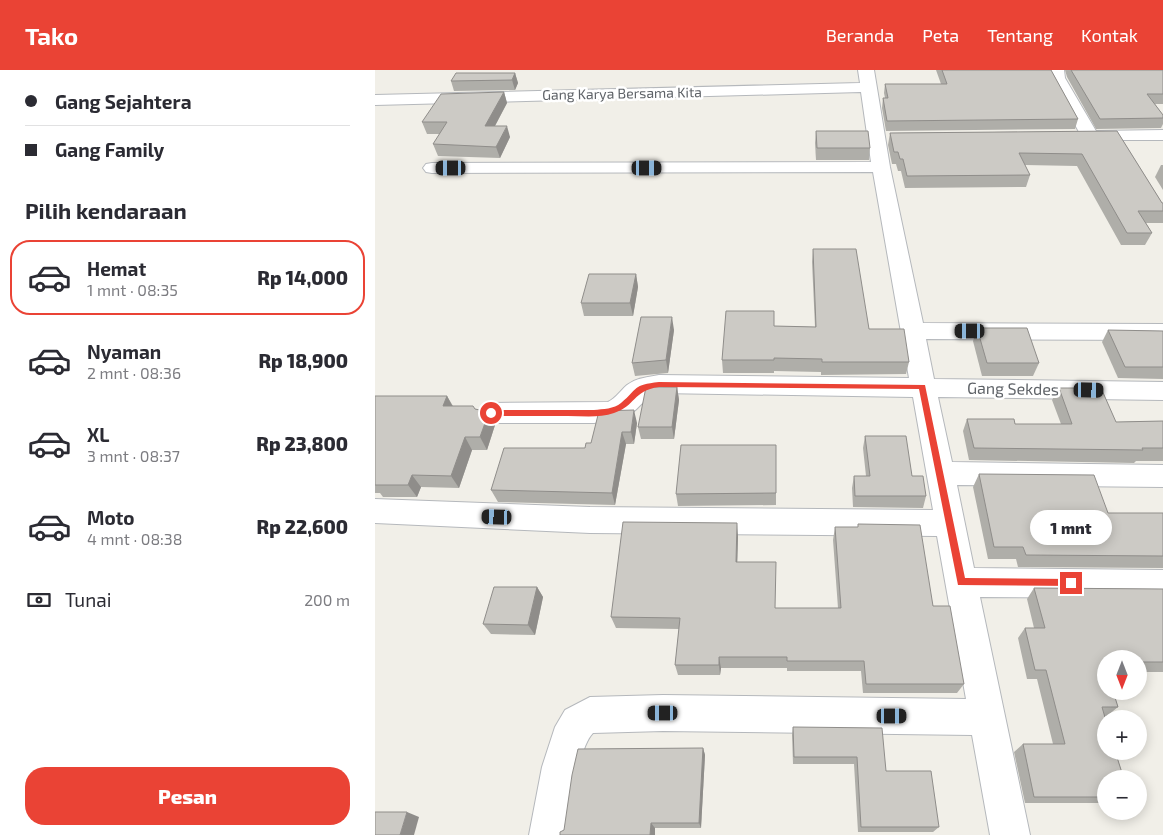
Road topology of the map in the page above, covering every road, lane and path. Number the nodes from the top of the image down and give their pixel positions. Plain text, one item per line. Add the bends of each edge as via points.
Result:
1 (1055, 70) edge
2 (867, 79) edge
3 (375, 100) edge
4 (1163, 135) edge
5 (1061, 136) edge
6 (1090, 136) junction
7 (1119, 136) junction
8 (1129, 152) edge
9 (881, 167) junction
10 (432, 168) dead end
11 (913, 330) junction
12 (1163, 332) edge
13 (922, 386) junction
14 (1163, 391) edge
15 (491, 413) edge
16 (939, 473) junction
17 (1163, 476) edge
18 (375, 510) edge
19 (949, 522) junction
20 (961, 582) junction
21 (1163, 584) edge
22 (987, 717) junction
23 (549, 835) edge
24 (1010, 835) edge

1 - 6 street
2 - 3 street, Gang Karya Bersama Kita
2 - 9 street via 886,138
4 - 7 street
5 - 6 street
6 - 7 street
7 - 8 street
9 - 10 street
9 - 11 street
11 - 12 street
11 - 13 street
13 - 14 street, Gang Sekdes
13 - 15 street, Gang Sekdes via 659,384 644,386 623,406 611,411
13 - 16 street
16 - 17 street
16 - 19 street
18 - 19 street via 459,516 689,522
19 - 20 street
20 - 21 street
20 - 22 street
22 - 23 street via 590,715 573,728 566,745
22 - 24 street

